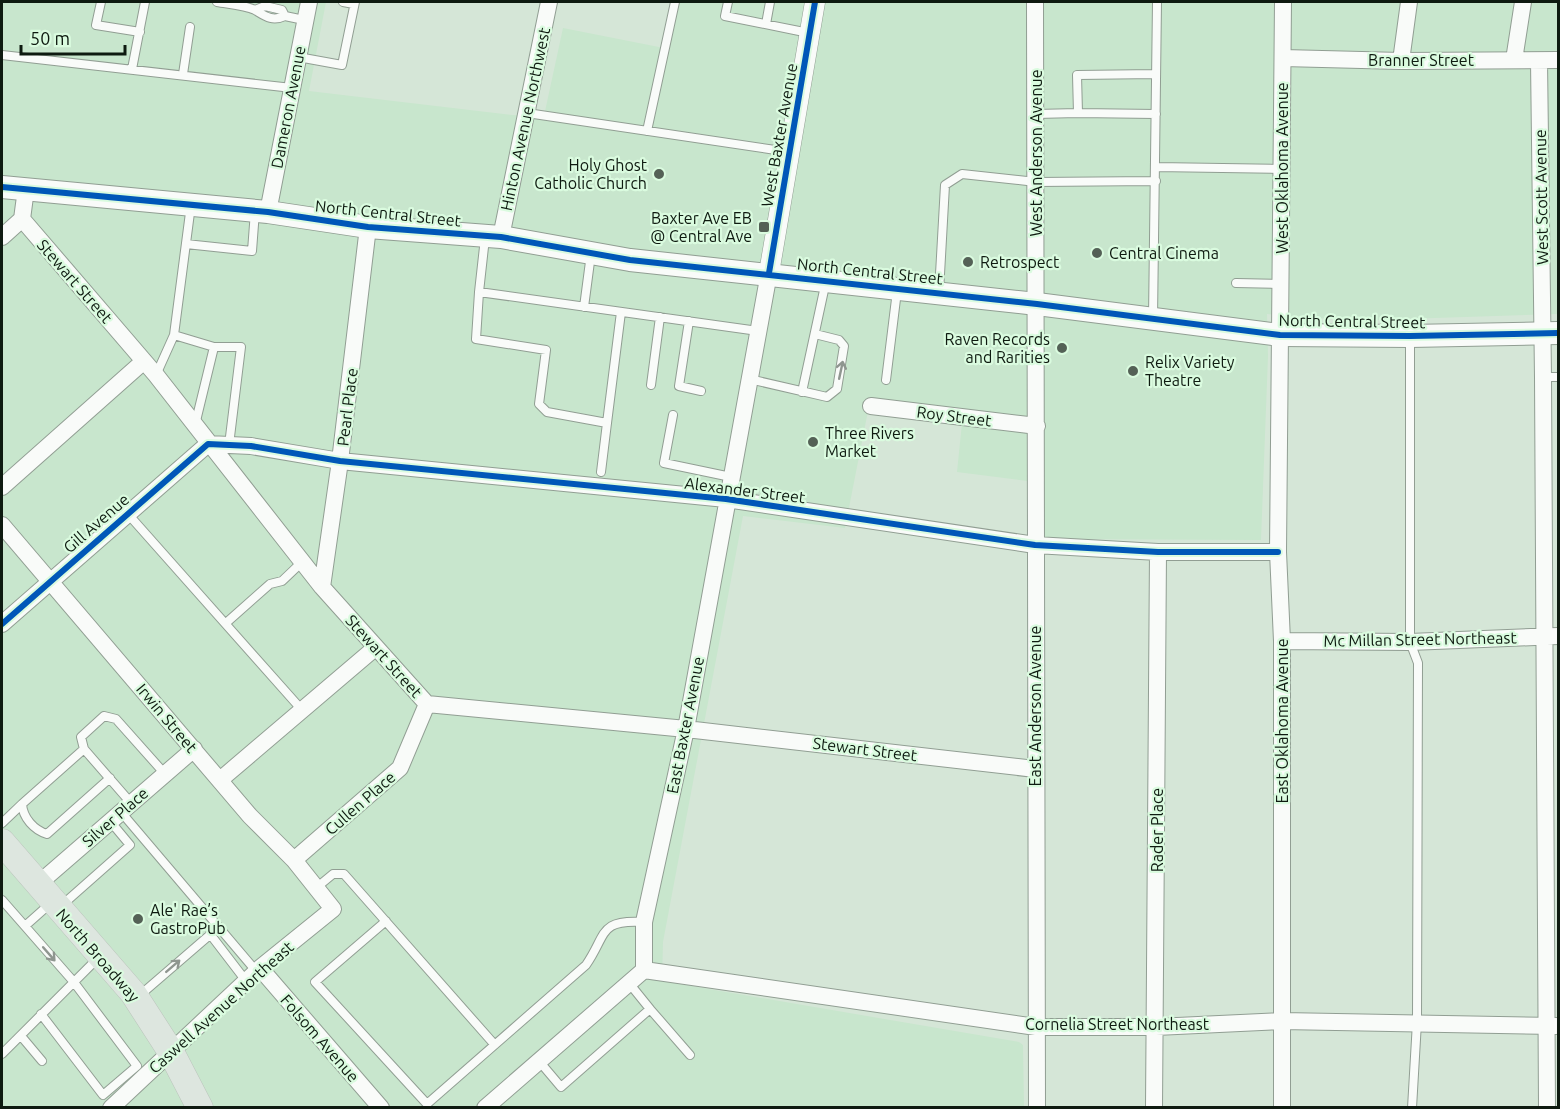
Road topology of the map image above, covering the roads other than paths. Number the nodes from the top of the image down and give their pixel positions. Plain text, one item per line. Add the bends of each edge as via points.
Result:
1 (101, 2) edge
2 (145, 2) edge
3 (217, 2) edge
4 (309, 2) edge
5 (343, 2) edge
6 (549, 2) edge
7 (675, 2) edge
8 (728, 2) edge
9 (770, 2) edge
10 (815, 2) edge
11 (1035, 2) edge
12 (1157, 2) edge
13 (1283, 2) edge
14 (1409, 2) edge
15 (1523, 2) edge
16 (354, 3) edge
17 (304, 20) junction
18 (766, 24) junction
19 (190, 27) dead end
20 (140, 32) junction
21 (810, 33) junction
22 (2, 55) edge
23 (298, 57) junction
24 (1283, 58) junction
25 (1514, 60) junction
26 (1558, 60) edge
27 (1401, 61) junction
28 (1539, 61) junction
29 (132, 69) junction
30 (183, 74) junction
31 (1156, 74) junction
32 (292, 88) junction
33 (526, 113) junction
34 (1078, 113) junction
35 (1036, 114) junction
36 (1156, 114) junction
37 (647, 131) junction
38 (790, 152) junction
39 (1156, 167) junction
40 (1283, 169) junction
41 (1156, 181) junction
42 (1036, 182) junction
43 (2, 187) edge
44 (26, 189) junction
45 (191, 205) junction
46 (261, 211) junction
47 (22, 219) junction
48 (368, 227) junction
49 (2, 237) edge
50 (493, 237) junction
51 (186, 244) junction
52 (591, 253) junction
53 (769, 273) junction
54 (826, 280) junction
55 (1236, 283) dead end
56 (1281, 284) junction
57 (898, 288) junction
58 (479, 292) junction
59 (939, 292) junction
60 (1037, 304) junction
61 (584, 307) junction
62 (621, 312) junction
63 (660, 317) junction
64 (1153, 318) junction
65 (689, 321) junction
66 (758, 331) junction
67 (1550, 333) edge
68 (815, 334) junction
69 (174, 335) junction
70 (1280, 335) junction
71 (1410, 336) junction
72 (214, 346) junction
73 (144, 361) junction
74 (156, 375) junction
75 (1551, 377) edge
76 (749, 379) junction
77 (886, 380) dead end
78 (651, 384) dead end
79 (701, 391) dead end
80 (802, 392) junction
81 (871, 406) dead end
82 (673, 415) dead end
83 (607, 423) junction
84 (195, 425) junction
85 (1037, 426) junction
86 (208, 444) junction
87 (229, 445) junction
88 (340, 461) junction
89 (601, 472) dead end
90 (730, 477) junction
91 (2, 487) edge
92 (726, 499) junction
93 (128, 514) junction
94 (2, 525) edge
95 (1035, 545) junction
96 (1158, 552) junction
97 (1278, 552) junction
98 (302, 562) junction
99 (50, 581) junction
100 (322, 587) junction
101 (226, 622) junction
102 (2, 624) edge
103 (1552, 636) edge
104 (1282, 641) junction
105 (1410, 642) junction
106 (375, 648) junction
107 (427, 704) junction
108 (302, 710) junction
109 (686, 729) junction
110 (84, 749) junction
111 (194, 749) junction
112 (1035, 769) junction
113 (165, 774) junction
114 (110, 778) junction
115 (220, 780) junction
116 (22, 804) junction
117 (121, 812) junction
118 (2, 823) edge
119 (2, 842) edge
120 (294, 860) junction
121 (316, 888) junction
122 (49, 898) junction
123 (2, 900) edge
124 (333, 909) joint
125 (386, 921) junction
126 (644, 922) junction
127 (25, 926) junction
128 (219, 927) junction
129 (210, 934) junction
130 (100, 956) junction
131 (644, 970) junction
132 (254, 973) junction
133 (73, 981) junction
134 (629, 983) junction
135 (136, 998) junction
136 (650, 1009) junction
137 (41, 1014) junction
138 (1282, 1021) junction
139 (1417, 1022) junction
140 (1553, 1026) edge
141 (1036, 1027) junction
142 (1156, 1027) junction
143 (21, 1036) junction
144 (494, 1044) junction
145 (171, 1052) junction
146 (2, 1054) edge
147 (690, 1055) dead end
148 (539, 1060) junction
149 (42, 1061) dead end
150 (111, 1107) edge
151 (200, 1107) edge
152 (381, 1107) edge
153 (485, 1107) edge
154 (1037, 1107) edge
155 (1154, 1107) edge
156 (1282, 1107) edge
157 (1412, 1107) edge
158 (1547, 1107) edge

1 - 20 lane via 96,25
2 - 20 lane
3 - 17 lane via 255,10 269,18
4 - 17 street, Dameron Avenue
5 - 16 lane
6 - 33 street, Hinton Avenue Northwest
7 - 37 lane
8 - 18 lane via 725,16
9 - 18 lane
10 - 21 street, West Baxter Avenue
11 - 35 street, West Anderson Avenue
12 - 31 lane
13 - 24 street, West Oklahoma Avenue
14 - 27 street
15 - 25 street
16 - 23 lane via 342,65
17 - 23 street, Dameron Avenue
18 - 21 lane
19 - 30 lane
20 - 29 lane
21 - 38 street, West Baxter Avenue
22 - 29 lane
23 - 32 street, Dameron Avenue
24 - 27 street, Branner Street
24 - 40 street, West Oklahoma Avenue
25 - 27 street, Branner Street
25 - 28 street, Branner Street
26 - 28 street, Branner Street
28 - 67 street, West Scott Avenue
29 - 30 lane
30 - 32 lane
31 - 34 lane via 1077,75
31 - 36 lane
32 - 46 street, Dameron Avenue
33 - 37 lane
33 - 50 street, Hinton Avenue Northwest
34 - 35 lane
34 - 36 lane
35 - 42 street, West Anderson Avenue
36 - 39 lane
37 - 38 lane
38 - 53 street, West Baxter Avenue
39 - 40 lane
39 - 41 lane
40 - 56 street, West Oklahoma Avenue
41 - 42 lane
41 - 64 lane
42 - 59 lane via 962,174 945,185
42 - 60 street, West Anderson Avenue
43 - 44 main road, North Central Street
44 - 45 main road, North Central Street
44 - 47 street
45 - 46 main road, North Central Street
45 - 51 lane
46 - 48 main road, North Central Street
46 - 51 lane via 252,251
47 - 49 street
47 - 73 street, Stewart Street
48 - 50 main road, North Central Street
48 - 88 street, Pearl Place
50 - 52 main road, North Central Street
50 - 58 lane
51 - 69 lane
52 - 53 main road, North Central Street
52 - 61 lane
53 - 54 main road, North Central Street
53 - 66 street, East Baxter Avenue
54 - 57 main road, North Central Street
54 - 68 lane
55 - 56 lane
56 - 70 street, West Oklahoma Avenue
57 - 59 main road, North Central Street
57 - 77 lane
58 - 61 lane
58 - 83 lane via 476,339 546,350 539,404 547,412
59 - 60 main road, North Central Street
60 - 64 main road, North Central Street
60 - 85 street, East Anderson Avenue
61 - 62 lane
62 - 63 lane
62 - 83 lane
63 - 65 lane
63 - 78 lane
64 - 70 main road, North Central Street
65 - 66 lane
65 - 79 lane via 679,386
66 - 76 street, East Baxter Avenue
67 - 71 main road, North Central Street
67 - 75 street, West Scott Avenue
68 - 80 lane
80 -> 68 lane via 827,397 837,389 844,346 839,340
69 - 72 lane
69 - 74 lane
70 - 71 main road, North Central Street
70 - 97 street, East Oklahoma Avenue
71 - 105 lane
72 - 84 lane
72 - 87 lane via 241,347
73 - 74 street, Stewart Street
73 - 91 street
74 - 84 street, Stewart Street
75 - 103 street, West Scott Avenue
76 - 80 lane
76 - 90 street, East Baxter Avenue
81 - 85 street, Roy Street
82 - 90 lane via 664,463
83 - 89 lane
84 - 86 street, Stewart Street
85 - 95 street, East Anderson Avenue
86 - 87 street, Alexander Street
86 - 93 street, Gill Avenue
86 - 98 street, Stewart Street
87 - 88 street, Alexander Street
88 - 92 street, Alexander Street
88 - 100 street, Pearl Place
90 - 92 street, East Baxter Avenue
92 - 95 street, Alexander Street
92 - 109 street, East Baxter Avenue
93 - 99 street, Gill Avenue
93 - 101 lane
94 - 99 street, Irwin Street
95 - 96 street, Alexander Street
95 - 112 street, East Anderson Avenue
96 - 97 street, Alexander Street
96 - 142 street, Rader Place
97 - 104 street, East Oklahoma Avenue
98 - 100 street, Stewart Street
98 - 101 lane
99 - 102 street, Gill Avenue
99 - 111 street, Irwin Street
100 - 106 street, Stewart Street
101 - 108 lane
103 - 105 street, Mc Millan Street Northeast
103 - 140 street, West Scott Avenue
104 - 105 street, Mc Millan Street Northeast
104 - 138 street, East Oklahoma Avenue
105 - 139 lane via 1418,663
106 - 107 street, Stewart Street
106 - 108 street
107 - 109 street, Stewart Street
107 - 120 street, Cullen Place via 400,768
108 - 115 street
109 - 112 street, Stewart Street
109 - 126 street, East Baxter Avenue
110 - 113 lane via 81,737 104,716 116,719
110 - 114 lane
110 - 116 lane
111 - 113 street, Silver Place
111 - 115 street, Irwin Street
112 - 141 street, East Anderson Avenue
113 - 117 street, Silver Place
114 - 116 lane via 47,834 39,832 22,813
114 - 117 lane
115 - 120 street, Irwin Street
116 - 118 lane
117 - 122 street, Silver Place
117 - 122 lane via 130,845
117 - 128 lane
119 - 122 main road, North Broadway
120 - 121 street, Irwin Street
121 - 124 street, Irwin Street
121 - 125 lane via 333,874 344,874
122 - 127 lane
122 - 130 main road, North Broadway
123 - 127 lane
124 - 132 street, Caswell Avenue Northeast
125 - 144 lane
125 - 144 lane via 315,982 427,1104
126 - 131 street, East Baxter Avenue
126 - 144 lane via 625,921 609,927 598,939 586,965
127 -> 133 lane
128 - 129 lane
128 - 132 lane
129 - 132 lane
135 -> 129 lane
130 - 133 lane
130 - 135 main road, North Broadway
131 - 134 street
131 - 141 street, Cornelia Street Northeast
132 - 145 street, Caswell Avenue Northeast
132 - 152 street, Folsom Avenue
133 - 137 lane
133 - 137 lane via 137,1066 103,1095
134 - 136 lane
134 - 148 street
135 - 145 main road, North Broadway
136 - 147 lane
136 - 148 lane via 561,1087
137 - 143 lane
138 - 139 street, Cornelia Street Northeast
138 - 142 street, Cornelia Street Northeast
138 - 156 street, East Oklahoma Avenue
139 - 140 street, Cornelia Street Northeast
139 - 157 lane
140 - 158 street, West Scott Avenue
141 - 142 street, Cornelia Street Northeast
141 - 154 street, East Anderson Avenue
142 - 155 street, Rader Place
143 - 146 lane
143 - 149 lane
145 - 150 street, Caswell Avenue Northeast
145 - 151 main road, North Broadway
148 - 153 street

